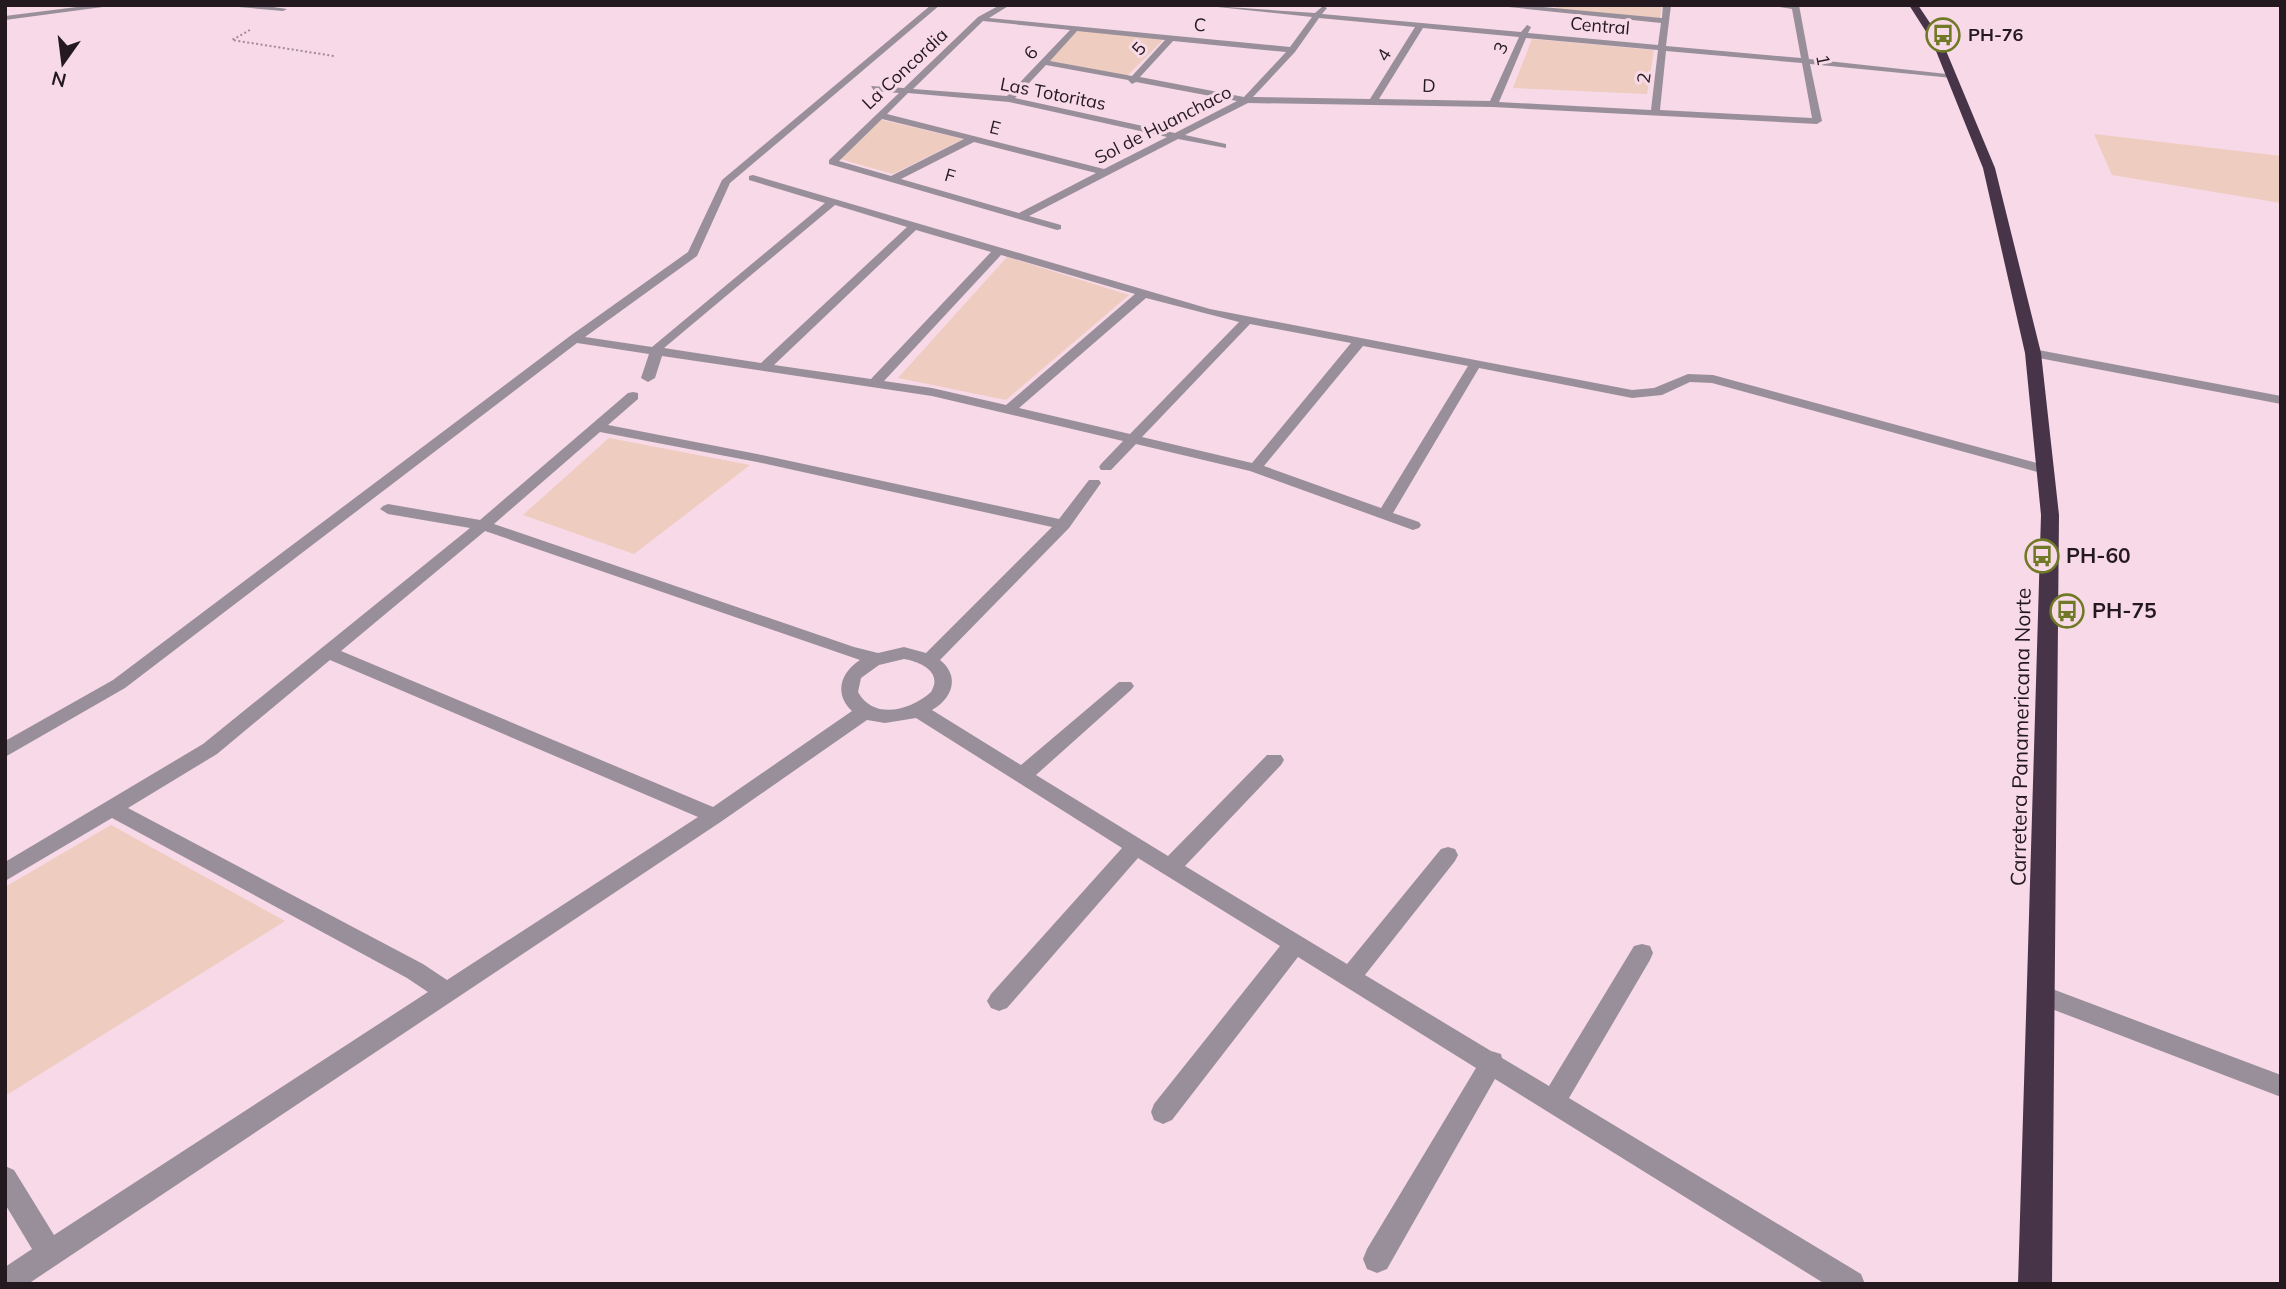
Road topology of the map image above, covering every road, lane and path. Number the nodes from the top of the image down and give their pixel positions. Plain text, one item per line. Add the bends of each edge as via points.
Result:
1 (47, 5) edge
2 (114, 5) edge
3 (220, 5) edge
4 (936, 5) edge
5 (1006, 5) edge
6 (1203, 5) edge
7 (1325, 5) edge
8 (1493, 5) edge
9 (1667, 5) edge
10 (1772, 5) edge
11 (1913, 5) edge
12 (1795, 6) edge
13 (1534, 7) edge
14 (283, 9) joint
15 (1316, 16) junction
16 (9, 18) edge
17 (981, 19) junction
18 (1667, 21) junction
19 (1420, 26) junction
20 (1075, 29) junction
21 (1524, 35) junction
22 (1171, 38) junction
23 (1664, 48) junction
24 (1292, 50) junction
25 (334, 56) dead end
26 (1044, 62) junction
27 (1808, 62) junction
28 (1952, 75) junction
29 (1132, 80) junction
30 (874, 88) dead end
31 (905, 90) junction
32 (1009, 99) junction
33 (1246, 100) junction
34 (1374, 100) junction
35 (1493, 103) junction
36 (1655, 112) junction
37 (878, 115) junction
38 (1817, 121) joint
39 (1176, 136) junction
40 (971, 139) junction
41 (1223, 146) dead end
42 (832, 162) joint
43 (1105, 172) junction
44 (753, 178) dead end
45 (893, 179) junction
46 (831, 203) junction
47 (1022, 215) junction
48 (914, 226) junction
49 (1057, 227) dead end
50 (999, 250) junction
51 (1144, 293) junction
52 (1247, 320) junction
53 (574, 340) junction
54 (1359, 342) junction
55 (656, 352) junction
56 (2032, 353) junction
57 (1476, 363) junction
58 (764, 367) junction
59 (648, 378) dead end
60 (875, 383) junction
61 (633, 396) dead end
62 (2281, 400) edge
63 (1009, 411) junction
64 (597, 427) junction
65 (1130, 439) junction
66 (1106, 467) dead end
67 (1255, 468) junction
68 (2046, 470) junction
69 (1094, 482) dead end
70 (388, 509) dead end
71 (1384, 515) junction
72 (483, 525) junction
73 (1063, 525) junction
74 (1413, 525) dead end
75 (328, 652) junction
76 (876, 658) junction
77 (930, 659) junction
78 (1125, 686) dead end
79 (918, 710) junction
80 (866, 711) junction
81 (5, 750) edge
82 (1274, 760) dead end
83 (1022, 776) junction
84 (112, 809) junction
85 (715, 816) junction
86 (1136, 847) junction
87 (1448, 855) dead end
88 (1170, 868) junction
89 (5, 873) edge
90 (1294, 944) junction
91 (1642, 953) dead end
92 (1350, 977) junction
93 (445, 992) junction
94 (2039, 994) junction
95 (999, 1000) dead end
96 (1492, 1062) junction
97 (2281, 1086) edge
98 (1554, 1100) junction
99 (1163, 1112) dead end
100 (5, 1179) edge
101 (49, 1252) junction
102 (1377, 1259) dead end
103 (5, 1283) edge
104 (1851, 1284) edge
105 (2035, 1284) edge

1 - 16 street
2 - 16 street
3 - 14 street
4 - 53 street via 726,182 693,254
5 - 17 street, La Concordia
6 - 15 street, Central
7 - 15 street, Sol de Huanchaco
8 - 13 street
9 - 18 street, 2
10 - 12 street
11 - 28 highway, Carretera Panamericana Norte
12 - 27 street, 1
13 - 18 street
13 - 21 street, 3
14 - 25 path via 232,40
15 - 19 street, Central
15 - 24 street, Sol de Huanchaco
17 - 20 street, C
17 - 31 street, La Concordia
18 - 23 street, 2
19 - 21 street, Central
19 - 34 street, 4
20 - 22 street, C
20 - 26 street, 6
21 - 23 street, Central
21 - 35 street, 3
22 - 24 street, C
22 - 29 street, 5
23 - 27 street, Central
23 - 36 street, 2
24 - 33 street, Sol de Huanchaco
26 - 29 street, D
26 - 32 street, 6
27 - 28 street, Central
27 - 38 street, 1
28 - 56 highway, Carretera Panamericana Norte via 1989,167
29 - 33 street, D
30 - 31 street, Las Totoritas
31 - 32 street, Las Totoritas
31 - 37 street, La Concordia
32 - 39 street, Las Totoritas
33 - 34 street, D
33 - 39 street, Sol de Huanchaco
34 - 35 street, D
35 - 36 street, D
36 - 38 street, D
37 - 40 street, E
37 - 42 street, La Concordia
39 - 41 street, Las Totoritas
39 - 43 street, Sol de Huanchaco
40 - 43 street, E
40 - 45 street
42 - 45 street, F
43 - 47 street, Sol de Huanchaco
44 - 46 street
45 - 47 street, F
46 - 48 street
46 - 55 street
47 - 49 street, F
48 - 50 street
48 - 58 street
50 - 51 street
50 - 60 street
51 - 52 street
51 - 63 street
52 - 54 street
52 - 65 street
53 - 55 street
53 - 81 street via 119,684
54 - 57 street
54 - 67 street
55 - 58 street
55 - 59 street
56 - 62 street
56 - 68 highway, Carretera Panamericana Norte
57 - 68 street via 1641,394 1688,378 1720,380
57 - 71 street
58 - 60 street
60 - 63 street
61 - 64 street
63 - 65 street
64 - 72 street
64 - 73 street
65 - 66 street
65 - 67 street
67 - 71 street
68 - 94 highway, Carretera Panamericana Norte via 2050,515
69 - 73 street
70 - 72 street
71 - 74 street
72 - 75 street
72 - 76 street
73 - 77 street
75 - 84 street via 210,749
75 - 85 street
76 - 77 street via 904,653
76 - 80 street via 854,674 850,685 850,695
77 - 79 street via 945,679 933,702
78 - 83 street
79 - 80 street via 900,716
79 - 83 street
80 - 85 street
82 - 88 street
83 - 86 street
84 - 89 street
84 - 93 street via 415,971
85 - 93 street
86 - 88 street
86 - 95 street
87 - 92 street
88 - 90 street
90 - 92 street
90 - 99 street
91 - 98 street
92 - 96 street
93 - 101 street
94 - 97 street
94 - 105 highway, Carretera Panamericana Norte
96 - 98 street
96 - 102 street
98 - 104 street
100 - 101 street
101 - 103 street

